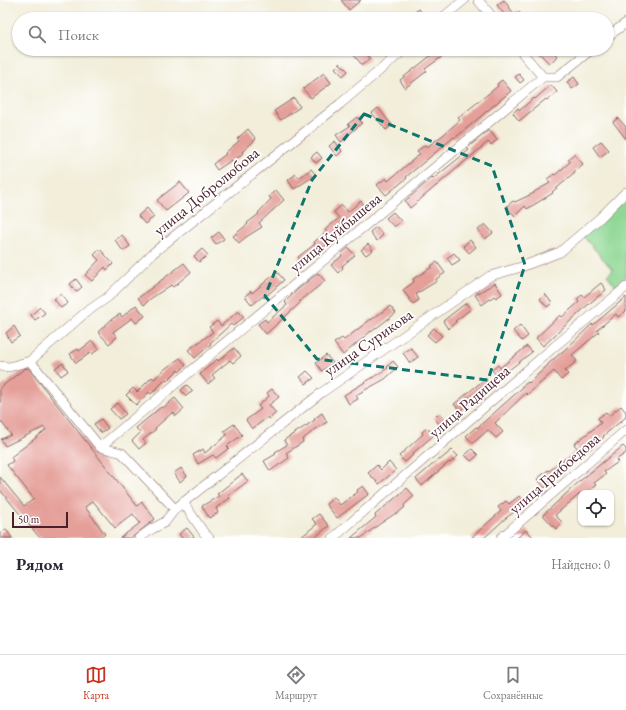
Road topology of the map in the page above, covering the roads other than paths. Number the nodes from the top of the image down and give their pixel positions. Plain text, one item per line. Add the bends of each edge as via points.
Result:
1 (464, 0) edge
2 (478, 0) edge
3 (449, 12) edge
4 (488, 12) edge
5 (626, 22) edge
6 (614, 31) edge
7 (397, 56) edge
8 (525, 56) edge
9 (583, 56) edge
10 (543, 77) junction
11 (626, 192) edge
12 (626, 286) edge
13 (30, 361) junction
14 (0, 366) edge
15 (626, 430) edge
16 (100, 447) junction
17 (183, 502) junction
18 (175, 509) junction
19 (139, 538) edge
20 (209, 538) edge
21 (333, 538) edge
22 (501, 538) edge

1 - 3 street
2 - 4 street
5 - 6 street
7 - 13 street, улица Добролюбова via 153,254 108,297 85,313
8 - 10 street
9 - 10 street, улица Куйбышева via 557,77
10 - 16 street, улица Куйбышева
11 - 17 street, улица Сурикова via 560,252 490,276 321,393
12 - 21 street, улица Радищева
13 - 14 street via 9,367
13 - 16 street
15 - 22 street, улица Грибоедова
16 - 18 street via 122,454
17 - 18 street, улица Сурикова
17 - 20 street
18 - 19 street, улица Сурикова via 165,522

